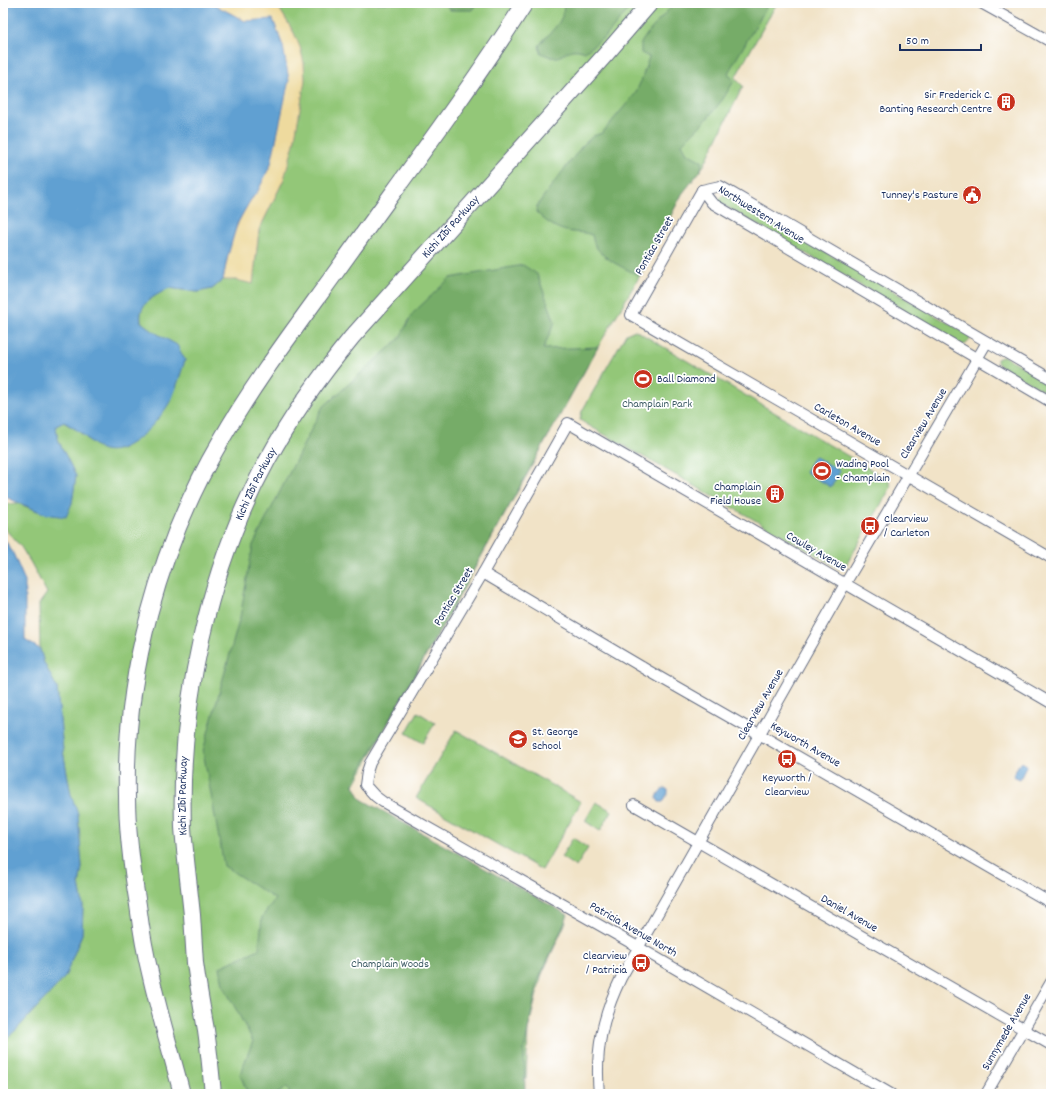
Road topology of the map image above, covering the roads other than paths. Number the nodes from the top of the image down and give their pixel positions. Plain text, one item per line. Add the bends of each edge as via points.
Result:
1 (525, 3) edge
2 (650, 3) edge
3 (981, 3) edge
4 (1051, 42) edge
5 (702, 190) junction
6 (631, 315) joint
7 (987, 342) junction
8 (977, 359) junction
9 (1051, 379) edge
10 (1051, 402) edge
11 (568, 423) joint
12 (908, 476) junction
13 (1051, 558) edge
14 (483, 573) junction
15 (845, 584) junction
16 (1051, 703) edge
17 (759, 734) junction
18 (365, 784) joint
19 (634, 805) dead end
20 (698, 842) junction
21 (1051, 903) edge
22 (638, 947) junction
23 (1051, 982) edge
24 (1024, 1029) junction
25 (1051, 1045) edge
26 (182, 1094) edge
27 (213, 1094) edge
28 (598, 1094) edge
29 (891, 1094) edge
30 (986, 1094) edge

1 - 26 highway via 481,69 258,381 218,444 175,534 155,595 143,640 132,708 126,774 128,824 131,862 150,974
2 - 27 highway, Kichi Zībī Parkway via 352,337 313,387 282,434 257,479 227,551 197,657 186,725 183,787 183,826 196,963
3 - 4 street
5 - 6 street, Pontiac Street
5 - 7 street, Northwestern Avenue via 720,186
5 - 8 street, Northwestern Avenue via 712,203
6 - 12 street, Carleton Avenue
7 - 8 street, Clearview Avenue
7 - 9 street, Northwestern Avenue
8 - 10 street, Northwestern Avenue
8 - 12 street, Clearview Avenue
11 - 14 street, Pontiac Street
11 - 15 street, Cowley Avenue
12 - 13 street, Carleton Avenue
12 - 15 street, Clearview Avenue
14 - 17 street, Keyworth Avenue
14 - 18 street, Pontiac Street via 370,763
15 - 16 street, Cowley Avenue
15 - 17 street, Clearview Avenue
17 - 20 street, Clearview Avenue
17 - 21 street, Keyworth Avenue
18 - 22 street, Patricia Avenue North via 383,802
19 - 20 street, Daniel Avenue
20 - 22 street, Clearview Avenue
20 - 24 street, Daniel Avenue
22 - 28 street, Clearview Avenue via 615,989 602,1027 597,1062
22 - 29 street, Patricia Avenue North
23 - 24 street, Sunnymede Avenue
24 - 25 street, Daniel Avenue
24 - 30 street, Sunnymede Avenue

